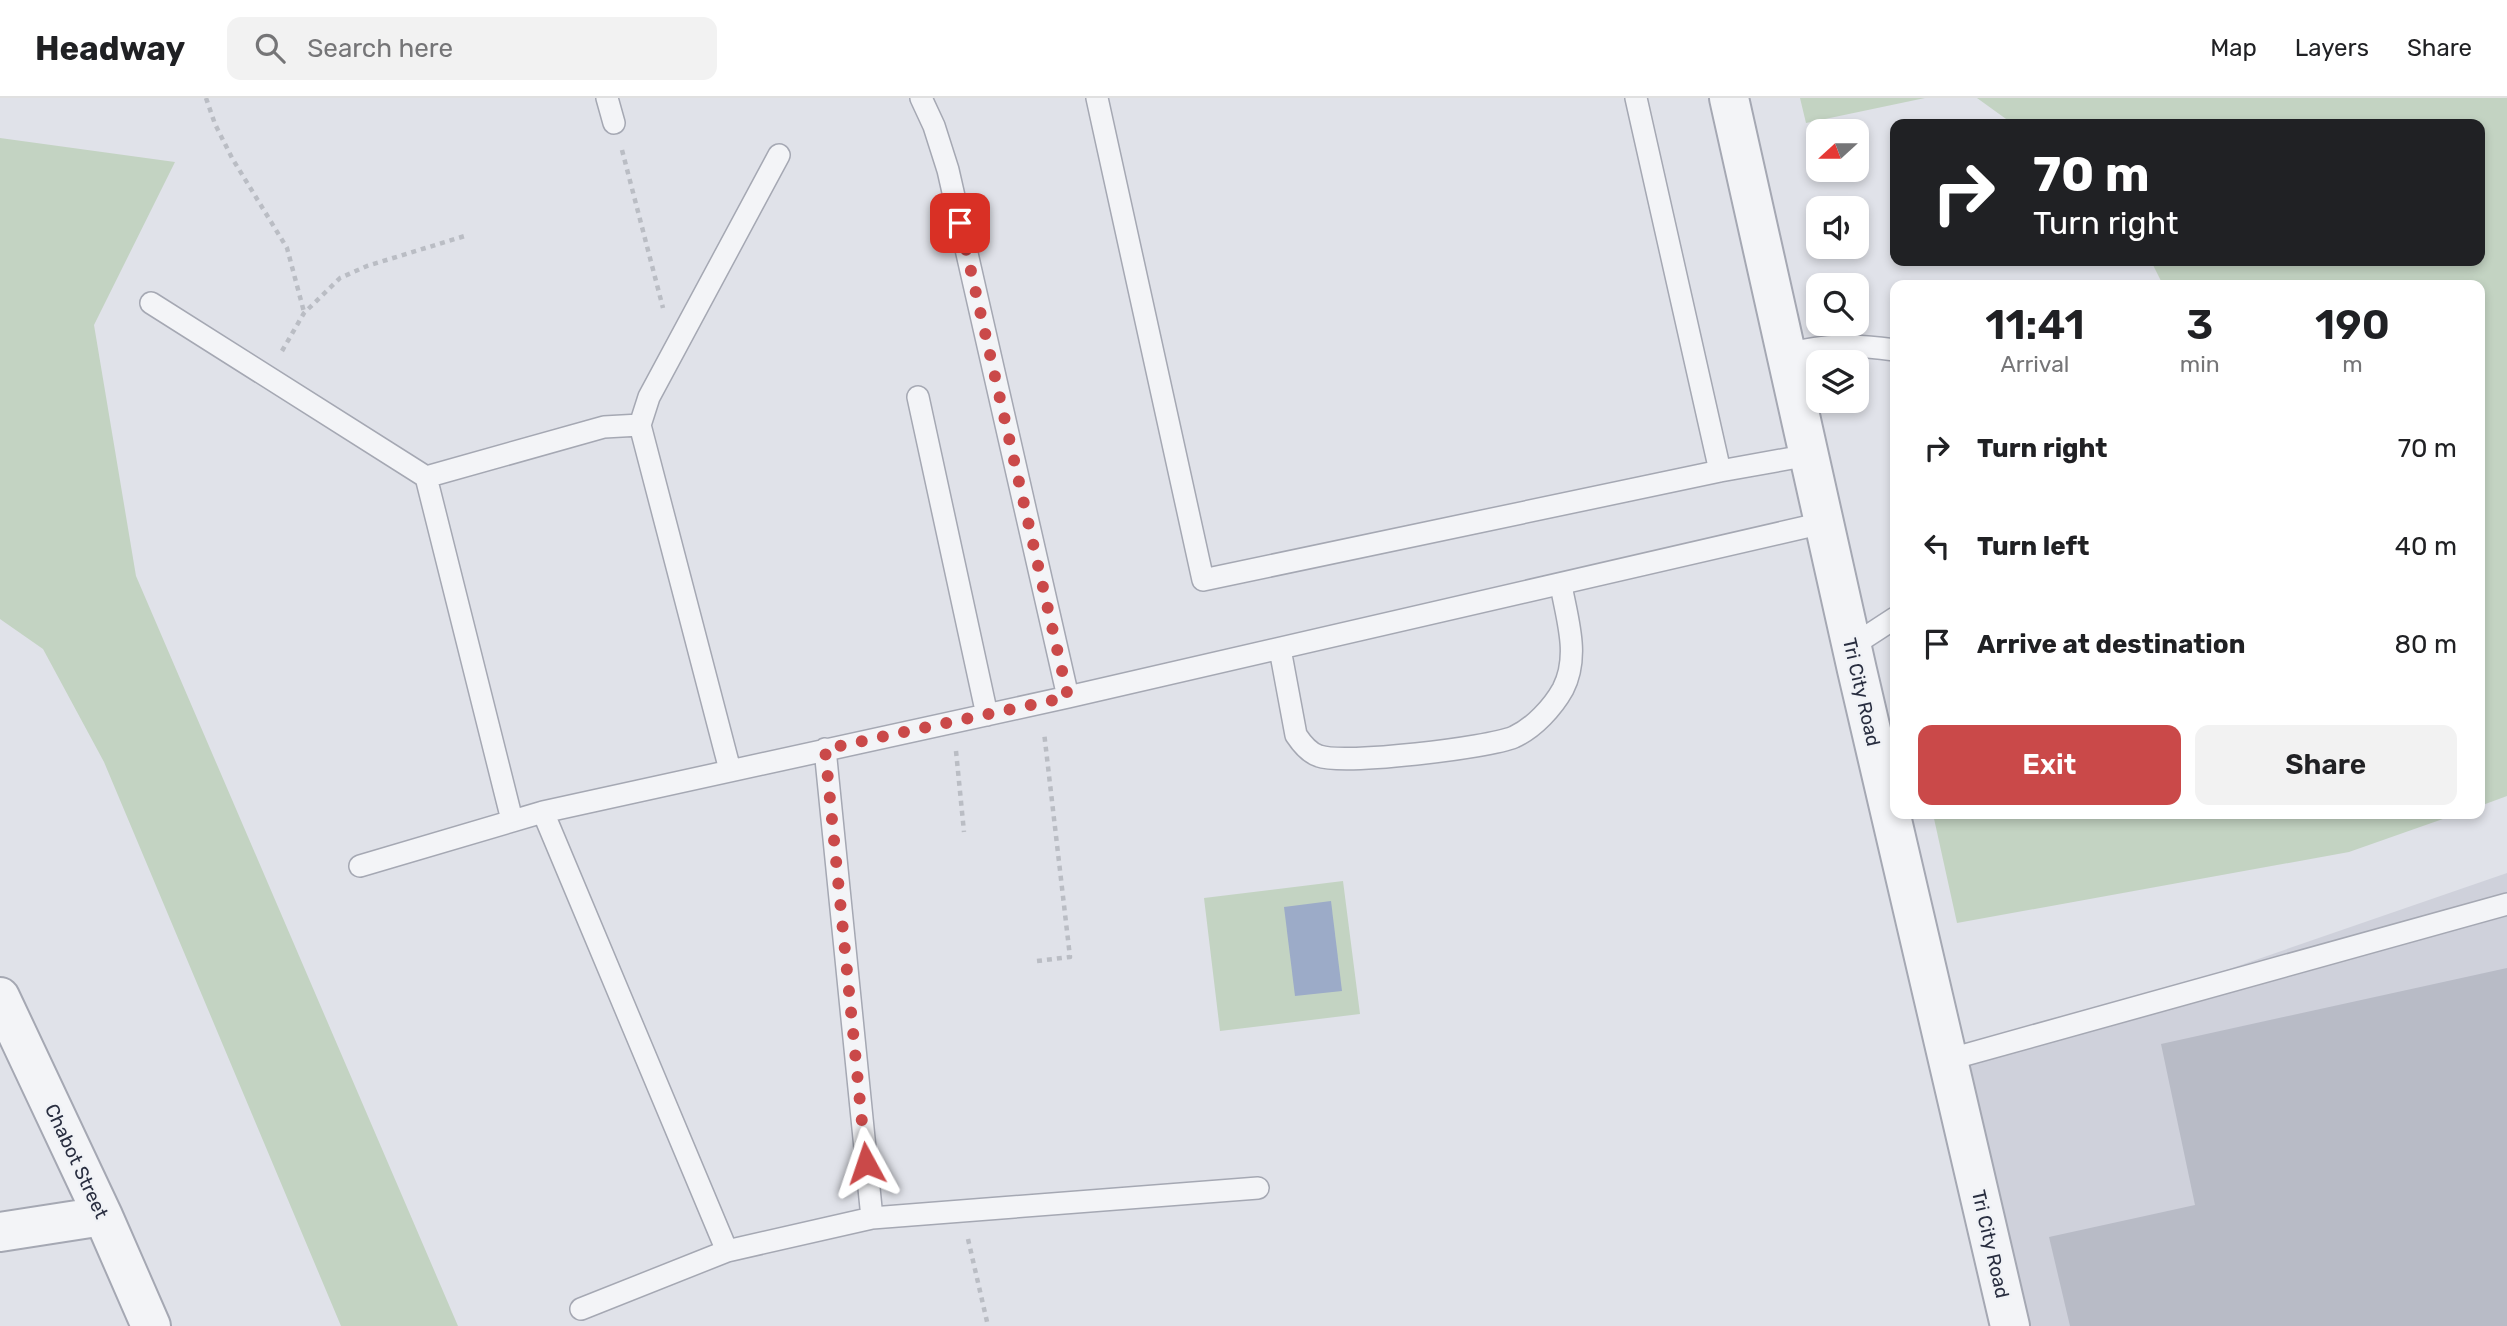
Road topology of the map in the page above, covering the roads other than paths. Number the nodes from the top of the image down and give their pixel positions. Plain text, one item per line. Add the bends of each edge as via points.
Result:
1 (607, 98) edge
2 (921, 98) edge
3 (1097, 98) edge
4 (1636, 98) edge
5 (1729, 98) edge
6 (614, 123) road end
7 (779, 155) dead end
8 (151, 303) dead end
9 (1890, 348) edge
10 (1786, 354) junction
11 (918, 397) dead end
12 (640, 425) junction
13 (1808, 455) junction
14 (1720, 471) junction
15 (426, 477) junction
16 (1824, 523) junction
17 (1561, 584) junction
18 (1890, 621) edge
19 (1852, 646) junction
20 (1280, 649) junction
21 (1068, 697) junction
22 (987, 715) junction
23 (825, 749) junction
24 (730, 770) junction
25 (542, 812) junction
26 (1890, 812) edge
27 (1892, 819) edge
28 (512, 820) junction
29 (360, 866) dead end
30 (2507, 904) edge
31 (0, 997) edge
32 (1947, 1060) junction
33 (1258, 1188) dead end
34 (103, 1216) junction
35 (872, 1218) junction
36 (0, 1232) edge
37 (727, 1251) junction
38 (581, 1309) dead end
39 (150, 1326) edge
40 (2010, 1326) edge

1 - 6 lane
2 - 21 lane via 948,170
3 - 14 lane via 1203,580
4 - 14 lane
5 - 10 street, Tri City Road
7 - 12 lane via 649,397
8 - 15 lane
9 - 10 lane via 1853,344
10 - 13 street, Tri City Road
11 - 22 lane
12 - 15 lane via 604,427
12 - 24 lane
13 - 14 lane
13 - 16 street, Tri City Road
15 - 28 lane
16 - 17 lane
16 - 19 street, Tri City Road
17 - 20 lane
17 - 20 lane via 1573,648 1563,688 1537,721 1516,736 1492,744 1338,760 1318,756 1296,735
18 - 19 lane
19 - 26 street, Tri City Road
20 - 21 lane
21 - 22 lane
22 - 23 lane
23 - 24 lane
23 - 35 lane
24 - 25 lane
25 - 28 lane
25 - 37 lane
27 - 32 street, Tri City Road
28 - 29 lane
30 - 32 lane
31 - 34 street, Chabot Street
32 - 40 street, Tri City Road
33 - 35 lane
34 - 36 street
34 - 39 street, Chabot Street
35 - 37 lane
37 - 38 lane

